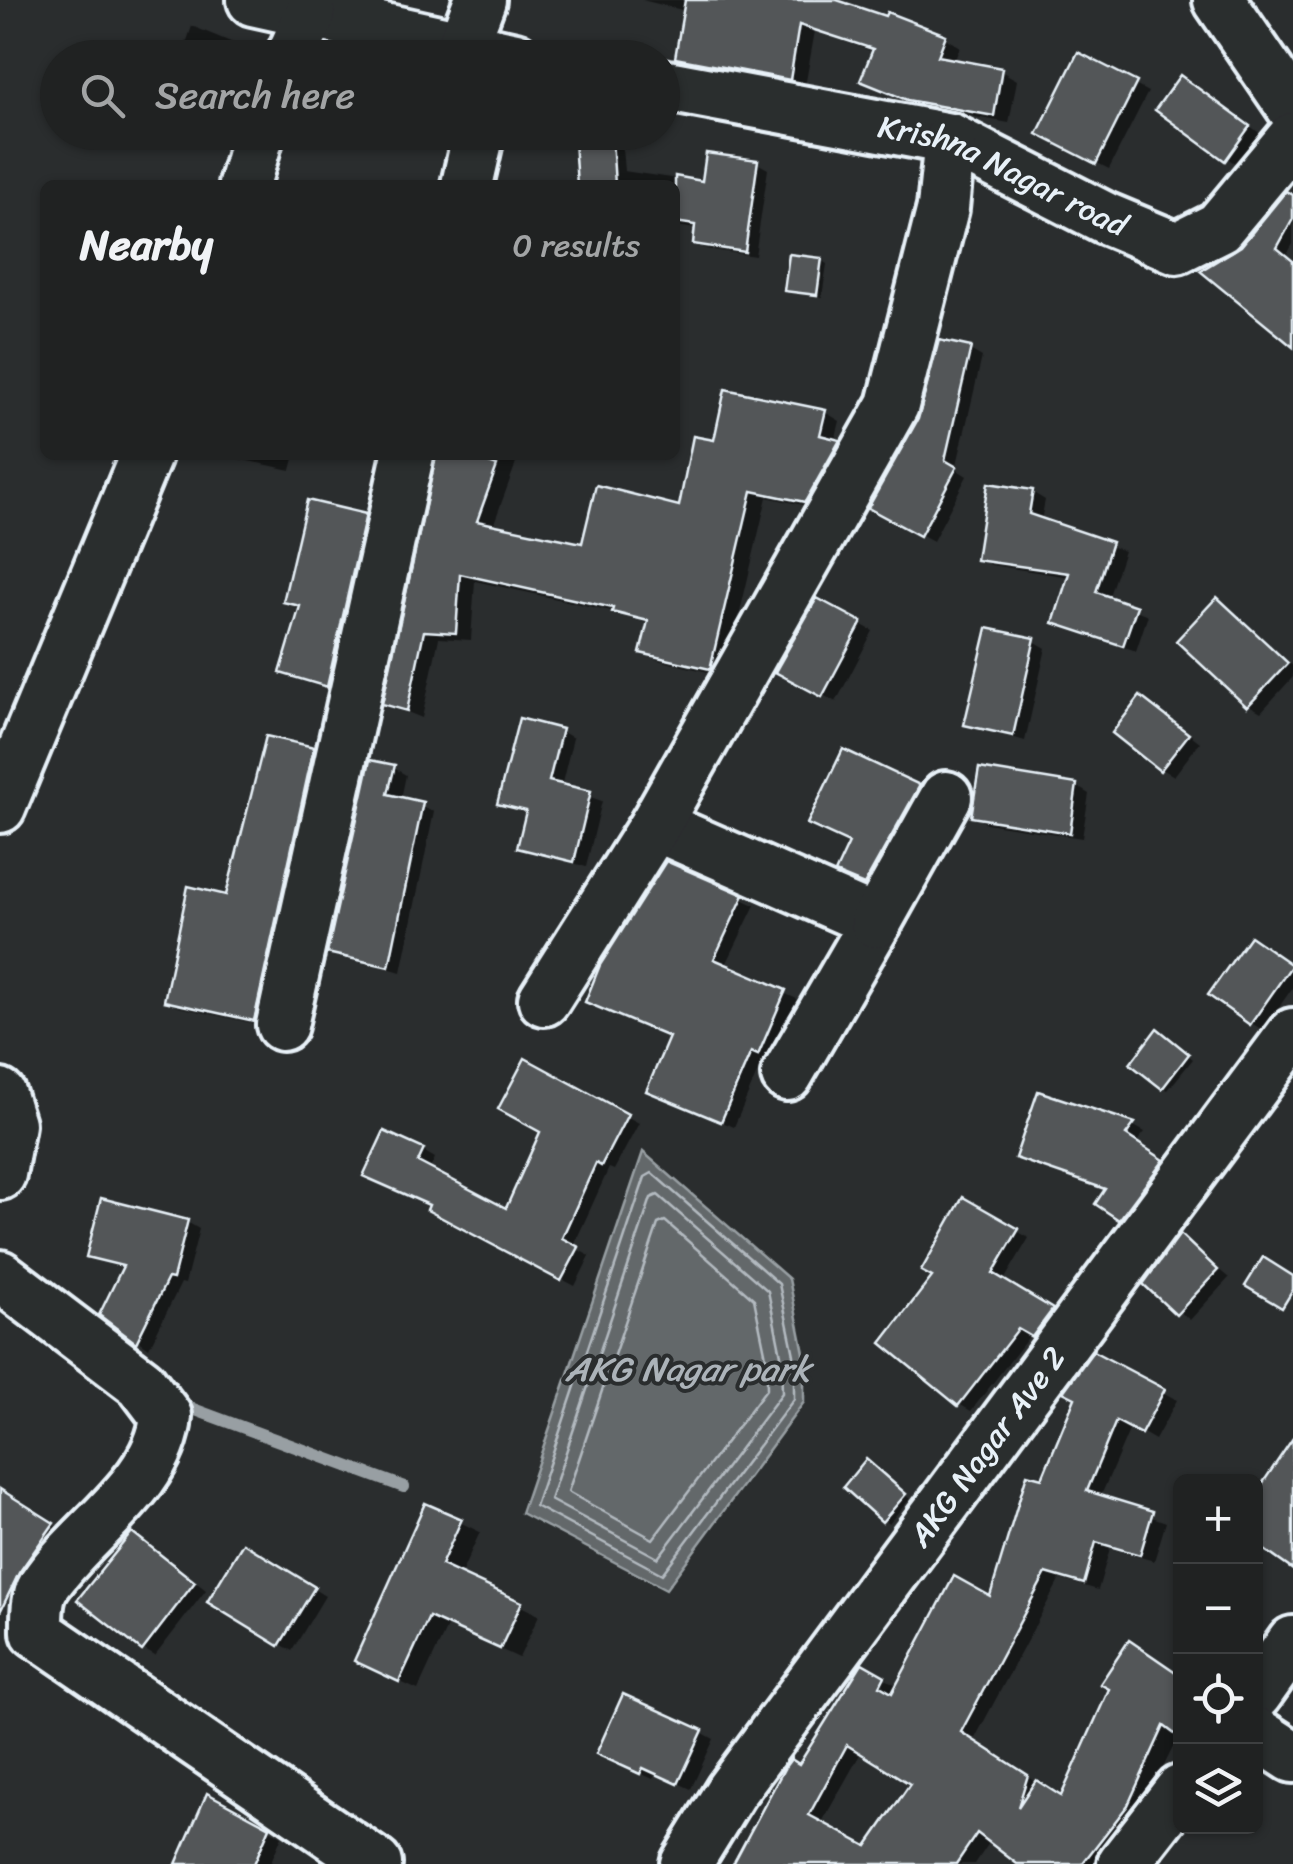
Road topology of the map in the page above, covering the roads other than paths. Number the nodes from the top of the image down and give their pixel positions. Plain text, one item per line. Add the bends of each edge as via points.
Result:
1 (253, 0) edge
2 (1219, 0) edge
3 (300, 36) edge
4 (409, 40) edge
5 (680, 88) edge
6 (1293, 108) edge
7 (950, 138) junction
8 (1293, 138) edge
9 (253, 150) edge
10 (475, 150) edge
11 (245, 180) edge
12 (468, 180) edge
13 (144, 460) edge
14 (407, 460) edge
15 (946, 797) dead end
16 (0, 807) edge
17 (655, 825) junction
18 (876, 922) junction
19 (544, 1000) dead end
20 (282, 1025) dead end
21 (1293, 1034) edge
22 (787, 1075) dead end
23 (0, 1095) edge
24 (0, 1174) edge
25 (0, 1276) edge
26 (1293, 1642) edge
27 (1263, 1684) edge
28 (1263, 1738) edge
29 (1293, 1757) edge
30 (1173, 1801) edge
31 (376, 1864) edge
32 (686, 1864) edge
33 (1123, 1864) edge

1 - 3 street
2 - 6 street
3 - 4 street
5 - 7 street, Krishna Nagar road
7 - 8 street, Krishna Nagar road via 1177,248 1219,227
7 - 17 street via 944,208 893,405
9 - 11 street
10 - 12 street
13 - 16 street
14 - 20 street
15 - 18 street
17 - 18 street
17 - 19 street
18 - 22 street
21 - 32 street, AKG Nagar Ave 2 via 732,1791
23 - 24 street via 9,1124
25 - 31 street via 142,1384 166,1416 165,1434 148,1466 42,1587 37,1632
26 - 27 street
28 - 29 street
30 - 33 street

